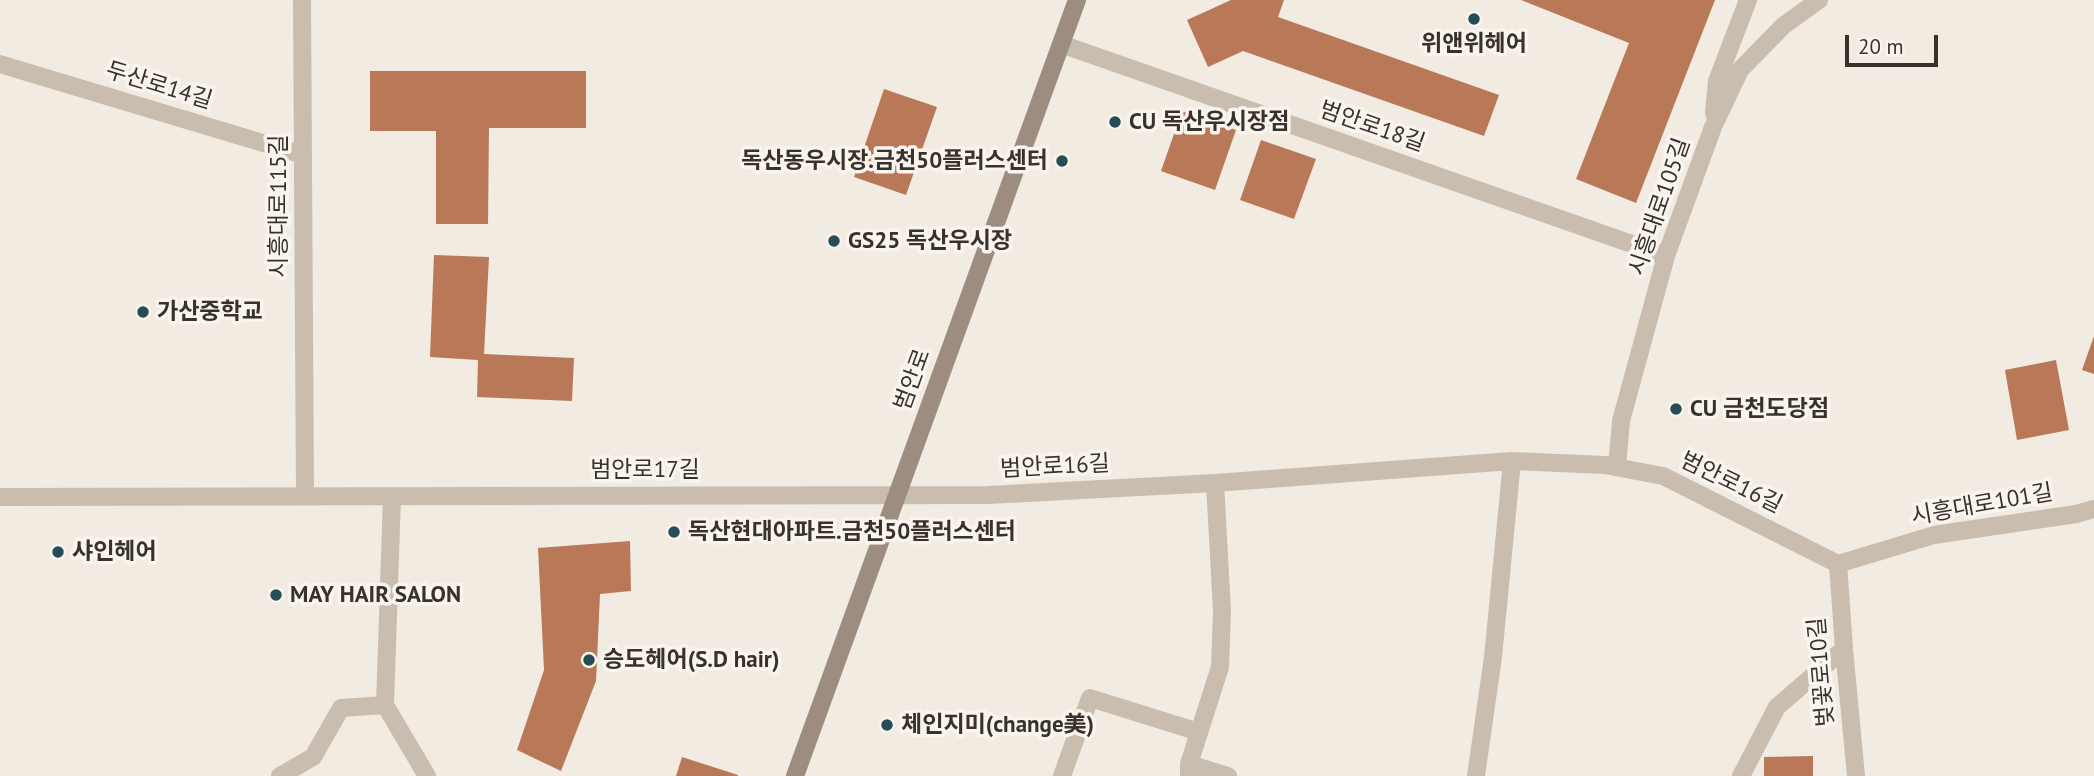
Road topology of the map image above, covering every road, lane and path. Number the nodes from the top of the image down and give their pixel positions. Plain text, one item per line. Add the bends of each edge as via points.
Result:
1 (302, 0) edge
2 (1077, 0) edge
3 (1748, 0) edge
4 (1819, 0) edge
5 (1061, 44) junction
6 (0, 64) edge
7 (1713, 127) junction
8 (303, 155) junction
9 (1666, 256) junction
10 (1511, 461) junction
11 (1617, 467) junction
12 (1215, 483) junction
13 (898, 494) junction
14 (305, 496) junction
15 (392, 496) junction
16 (0, 497) edge
17 (2094, 509) edge
18 (1839, 564) junction
19 (1844, 649) junction
20 (385, 705) junction
21 (1199, 732) junction
22 (1189, 770) edge
23 (280, 776) edge
24 (427, 776) edge
25 (795, 776) edge
26 (1062, 776) edge
27 (1228, 776) edge
28 (1476, 776) edge
29 (1741, 776) edge
30 (1856, 776) edge

1 - 8 street, 시흥대로115길
2 - 5 main road, 범안로
3 - 7 street via 1717,81
4 - 7 street, 시흥대로105길 via 1783,26 1740,70
5 - 9 street, 범안로18길
5 - 13 main road, 범안로
6 - 8 street, 두산로14길
7 - 9 street, 시흥대로105길
8 - 14 street, 시흥대로115길
9 - 11 street, 시흥대로105길 via 1621,421
10 - 11 street, 범안로16길
10 - 12 street, 범안로16길
10 - 28 street via 1493,656
11 - 18 street, 범안로16길 via 1663,476
12 - 13 street, 범안로16길 via 988,495
12 - 21 street via 1222,611 1220,667
13 - 15 street, 범안로17길
13 - 25 main road, 범안로
14 - 15 street, 범안로17길
14 - 16 street, 범안로17길
15 - 20 street
17 - 18 street, 시흥대로101길 via 1934,534
18 - 19 street, 벚꽃로10길
19 - 29 street via 1777,707
19 - 30 street, 벚꽃로10길
20 - 23 street via 341,708 313,757
20 - 24 street
21 - 22 street
21 - 26 street via 1090,698
22 - 27 street

